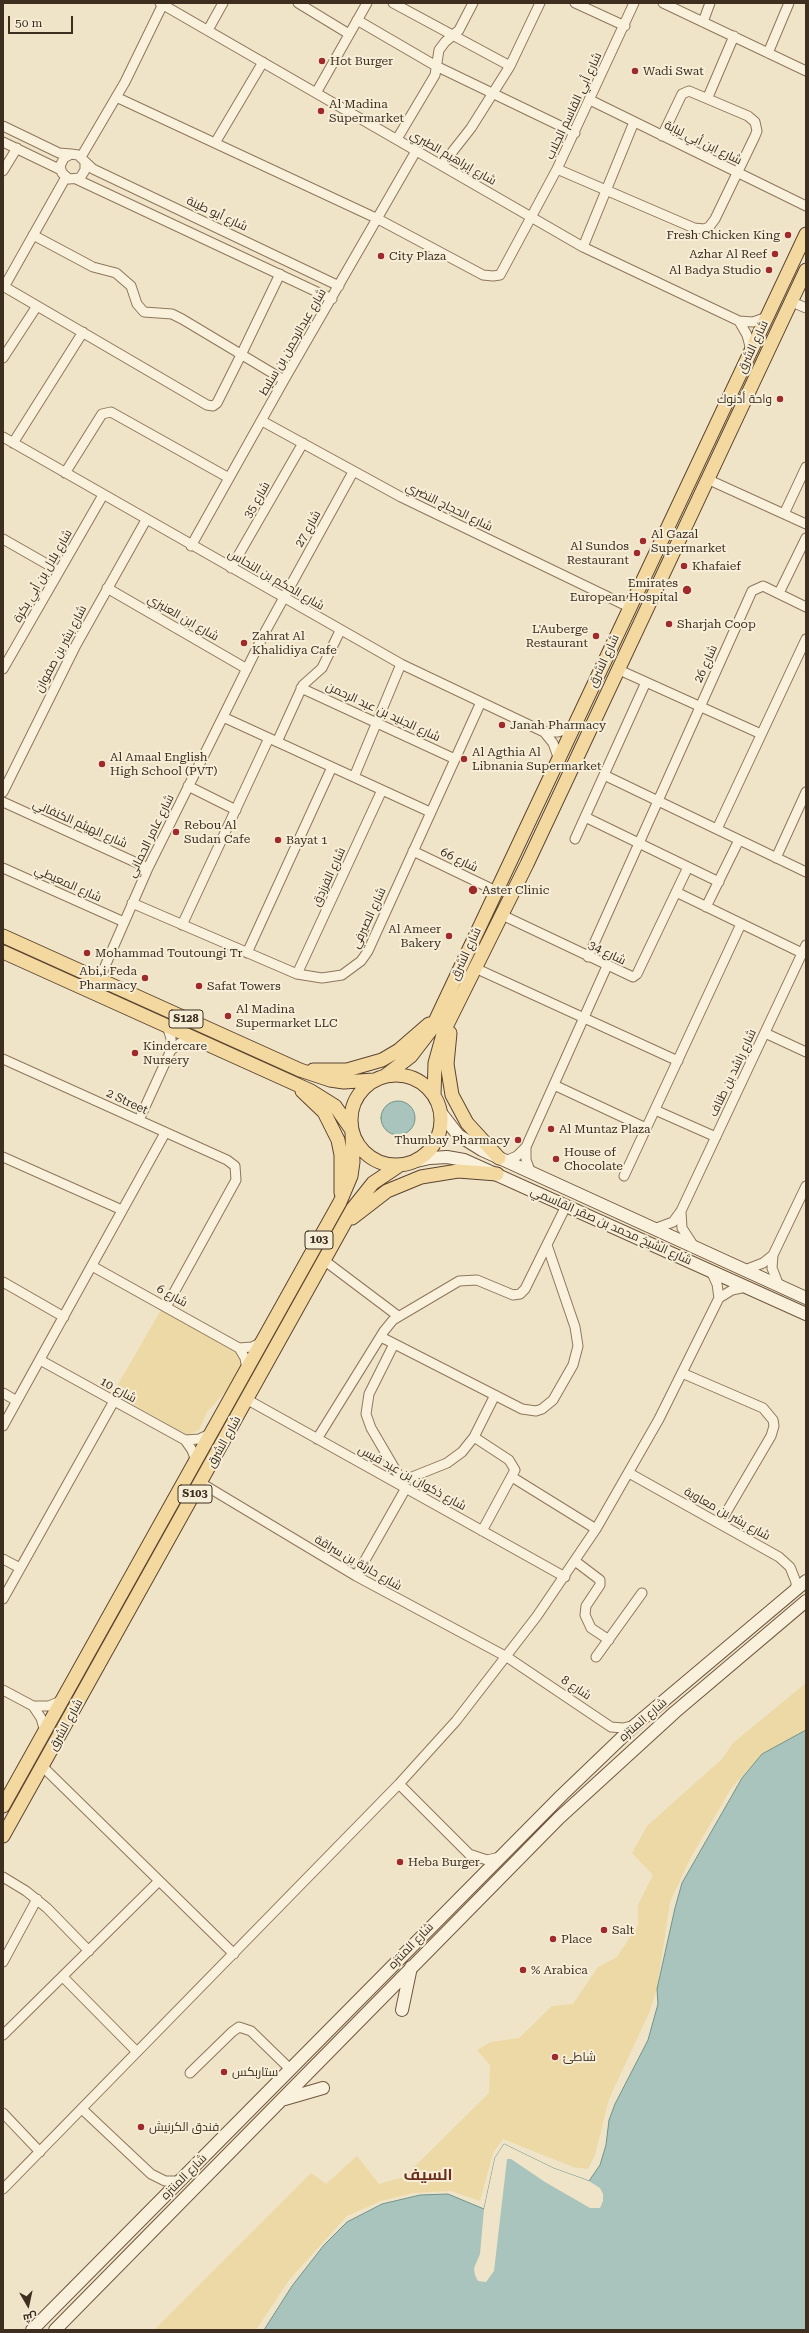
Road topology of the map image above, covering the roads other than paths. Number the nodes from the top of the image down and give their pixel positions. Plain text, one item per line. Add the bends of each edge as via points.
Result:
1 (223, 3) edge
2 (298, 3) edge
3 (367, 3) edge
4 (393, 3) edge
5 (473, 3) edge
6 (540, 3) edge
7 (575, 3) edge
8 (634, 3) edge
9 (663, 3) edge
10 (710, 3) edge
11 (789, 3) edge
12 (162, 4) edge
13 (357, 20) junction
14 (703, 22) junction
15 (625, 26) junction
16 (208, 30) junction
17 (350, 34) junction
18 (453, 36) junction
19 (734, 36) junction
20 (768, 53) junction
21 (263, 62) junction
22 (436, 66) junction
23 (510, 66) junction
24 (806, 71) edge
25 (316, 93) junction
26 (493, 93) junction
27 (116, 97) junction
28 (708, 97) junction
29 (590, 100) junction
30 (634, 122) junction
31 (3, 126) edge
32 (575, 133) junction
33 (662, 136) junction
34 (397, 139) junction
35 (3, 142) edge
36 (215, 143) junction
37 (17, 148) junction
38 (416, 150) junction
39 (71, 154) junction
40 (83, 160) junction
41 (442, 165) junction
42 (558, 169) junction
43 (3, 171) edge
44 (738, 172) junction
45 (63, 173) junction
46 (76, 179) junction
47 (606, 190) junction
48 (806, 206) edge
49 (531, 217) junction
50 (378, 220) junction
51 (806, 234) edge
52 (33, 235) junction
53 (583, 247) junction
54 (806, 270) edge
55 (280, 274) junction
56 (3, 286) edge
57 (339, 286) junction
58 (332, 299) junction
59 (792, 302) junction
60 (37, 306) junction
61 (806, 308) edge
62 (767, 317) junction
63 (739, 322) junction
64 (83, 332) junction
65 (751, 350) junction
66 (242, 355) junction
67 (3, 358) edge
68 (284, 380) junction
69 (262, 421) junction
70 (3, 437) edge
71 (13, 443) junction
72 (303, 443) junction
73 (806, 467) edge
74 (353, 472) junction
75 (66, 473) junction
76 (229, 478) junction
77 (707, 479) junction
78 (103, 495) junction
79 (784, 514) junction
80 (146, 520) junction
81 (806, 524) edge
82 (806, 538) edge
83 (3, 539) edge
84 (191, 546) junction
85 (231, 568) junction
86 (59, 571) junction
87 (107, 588) junction
88 (779, 593) junction
89 (283, 598) junction
90 (629, 607) junction
91 (806, 607) edge
92 (340, 631) junction
93 (806, 639) edge
94 (400, 664) junction
95 (3, 669) edge
96 (247, 669) junction
97 (617, 669) junction
98 (646, 682) junction
99 (301, 688) junction
100 (481, 702) junction
101 (700, 707) junction
102 (223, 717) junction
103 (376, 723) junction
104 (572, 728) junction
105 (544, 732) junction
106 (761, 734) junction
107 (273, 740) junction
108 (558, 756) junction
109 (455, 759) junction
110 (332, 767) junction
111 (604, 775) junction
112 (354, 777) junction
113 (188, 786) junction
114 (382, 790) junction
115 (3, 792) edge
116 (806, 792) edge
117 (658, 801) junction
118 (3, 802) edge
119 (236, 810) junction
120 (430, 812) junction
121 (585, 817) junction
122 (717, 829) junction
123 (575, 840) dead end
124 (739, 840) junction
125 (639, 843) junction
126 (413, 851) junction
127 (776, 858) junction
128 (688, 867) junction
129 (3, 868) edge
130 (148, 868) junction
131 (806, 872) edge
132 (719, 882) junction
133 (496, 890) junction
134 (676, 892) junction
135 (132, 903) junction
136 (706, 907) junction
137 (502, 915) junction
138 (124, 922) junction
139 (741, 924) junction
140 (182, 925) junction
141 (3, 936) edge
142 (804, 949) edge
143 (3, 952) edge
144 (247, 953) junction
145 (588, 957) junction
146 (607, 966) junction
147 (475, 968) junction
148 (297, 974) junction
149 (99, 980) junction
150 (438, 1016) junction
151 (452, 1016) junction
152 (584, 1018) junction
153 (167, 1026) junction
154 (765, 1033) junction
155 (194, 1038) junction
156 (171, 1050) junction
157 (806, 1052) edge
158 (3, 1058) edge
159 (678, 1061) junction
160 (300, 1070) junction
161 (379, 1078) junction
162 (292, 1082) junction
163 (554, 1085) junction
164 (434, 1096) junction
165 (655, 1110) junction
166 (441, 1113) junction
167 (139, 1120) junction
168 (646, 1128) junction
169 (352, 1131) junction
170 (166, 1133) junction
171 (716, 1137) junction
172 (526, 1146) junction
173 (3, 1157) edge
174 (502, 1159) junction
175 (406, 1163) junction
176 (531, 1173) junction
177 (497, 1174) junction
178 (624, 1176) dead end
179 (806, 1186) edge
180 (340, 1202) junction
181 (566, 1206) junction
182 (122, 1210) junction
183 (681, 1211) junction
184 (346, 1222) junction
185 (654, 1229) junction
186 (547, 1245) junction
187 (696, 1248) junction
188 (773, 1255) junction
189 (325, 1261) junction
190 (92, 1266) junction
191 (745, 1270) junction
192 (711, 1271) junction
193 (3, 1282) edge
194 (779, 1286) junction
195 (746, 1287) junction
196 (719, 1298) junction
197 (806, 1298) edge
198 (166, 1307) junction
199 (806, 1314) edge
200 (398, 1316) junction
201 (64, 1317) junction
202 (381, 1337) junction
203 (263, 1341) junction
204 (394, 1344) junction
205 (240, 1348) junction
206 (40, 1360) junction
207 (247, 1370) junction
208 (682, 1373) junction
209 (3, 1393) edge
210 (495, 1395) junction
211 (248, 1400) junction
212 (17, 1401) junction
213 (114, 1401) junction
214 (3, 1426) edge
215 (212, 1432) junction
216 (474, 1437) junction
217 (317, 1439) junction
218 (185, 1440) junction
219 (217, 1454) junction
220 (196, 1461) junction
221 (629, 1473) junction
222 (512, 1477) junction
223 (201, 1483) junction
224 (402, 1484) junction
225 (720, 1524) junction
226 (596, 1529) junction
227 (482, 1531) junction
228 (3, 1559) edge
229 (575, 1561) junction
230 (20, 1568) junction
231 (356, 1576) junction
232 (564, 1577) junction
233 (806, 1581) edge
234 (796, 1589) junction
235 (642, 1593) dead end
236 (3, 1599) edge
237 (806, 1602) edge
238 (609, 1640) junction
239 (724, 1650) junction
240 (507, 1657) junction
241 (596, 1657) dead end
242 (3, 1690) edge
243 (63, 1700) junction
244 (33, 1706) junction
245 (635, 1725) junction
246 (45, 1732) junction
247 (645, 1739) junction
248 (42, 1766) junction
249 (399, 1784) junction
250 (15, 1785) junction
251 (3, 1806) edge
252 (20, 1807) junction
253 (3, 1836) edge
254 (500, 1857) junction
255 (3, 1877) edge
256 (160, 1881) junction
257 (37, 1899) junction
258 (6, 1948) edge
259 (89, 1951) junction
260 (234, 1954) junction
261 (3, 1962) edge
262 (411, 1968) junction
263 (62, 1977) junction
264 (402, 2010) dead end
265 (3, 2035) edge
266 (137, 2052) junction
267 (290, 2069) junction
268 (190, 2073) dead end
269 (323, 2088) dead end
270 (281, 2102) junction
271 (82, 2109) junction
272 (3, 2113) edge
273 (40, 2152) junction
274 (180, 2181) junction
275 (3, 2189) edge
276 (36, 2328) edge
277 (55, 2330) edge

1 - 16 street
2 - 17 street
3 - 13 street
4 - 18 street
5 - 18 street via 459,30
6 - 23 street
7 - 15 street
8 - 15 street, شارع أبي القاسم الجلاب
9 - 14 street
10 - 14 street
11 - 20 street
12 - 16 street, شارع إبراهيم الطبري
12 - 27 street
13 - 17 street
13 - 22 street
14 - 19 street
15 - 29 street, شارع أبي القاسم الجلاب
16 - 21 street, شارع إبراهيم الطبري
17 - 25 street
18 - 22 street via 439,50
18 - 23 street
19 - 20 street
19 - 28 street
20 - 24 street
21 - 25 street, شارع إبراهيم الطبري
21 - 36 street
22 - 26 street
22 - 34 street via 432,79
23 - 26 street
25 - 34 street, شارع إبراهيم الطبري
26 - 32 street
26 - 41 street via 471,128
27 - 36 street
27 - 40 street
28 - 33 street via 693,91 682,94
28 - 44 street via 748,116 755,122 757,131
29 - 30 street, شارع ابن أبي لبابة
29 - 32 street, شارع أبي القاسم الجلاب
30 - 33 street, شارع ابن أبي لبابة
30 - 47 street
31 - 39 street via 59,153
32 - 42 street, شارع أبي القاسم الجلاب
33 - 44 street, شارع ابن أبي لبابة
34 - 38 street, شارع إبراهيم الطبري
35 - 37 street
36 - 50 street
37 - 43 street
37 - 45 street
38 - 41 street, شارع إبراهيم الطبري
38 - 50 street, شارع عبدالرحمن بن سليط
39 - 40 street
39 - 45 street via 64,158
40 - 46 street via 84,173
40 - 57 street, شارع أبو طينة via 93,169
41 - 49 street, شارع إبراهيم الطبري
42 - 47 street
42 - 49 street, شارع أبي القاسم الجلاب
44 - 47 street via 713,223 704,229 694,228
44 - 48 street, شارع ابن أبي لبابة
45 - 46 street
45 - 52 street
46 - 55 street
47 - 53 street
49 - 50 street, شارع أبي القاسم الجلاب via 500,275 493,276 483,275
49 - 53 street, شارع إبراهيم الطبري
50 - 57 street, شارع عبدالرحمن بن سليط
51 - 62 main road, شارع الشرق
52 - 56 street
52 - 66 street via 93,267 116,273 131,286 137,304 144,312 172,314
53 - 63 street, شارع إبراهيم الطبري
54 - 59 main road, شارع الشرق
55 - 58 street
55 - 66 street
56 - 60 street
57 - 58 street, شارع عبدالرحمن بن سليط
58 - 68 street, شارع عبدالرحمن بن سليط
59 - 61 street
59 - 77 main road, شارع الشرق
60 - 64 street
60 - 67 street
62 - 63 street via 754,322
62 - 65 main road, شارع الشرق
63 - 65 street via 747,335
64 - 66 street via 207,405 213,406
64 - 71 street
65 - 90 main road, شارع الشرق
66 - 68 street
68 - 69 street, شارع عبدالرحمن بن سليط
69 - 72 street, شارع الحجاج النضري
69 - 76 street, شارع عبدالرحمن بن سليط
70 - 71 street, شارع الحكم بن النحاس
71 - 75 street, شارع الحكم بن النحاس
72 - 74 street, شارع الحجاج النضري
72 - 85 street, شارع 35
73 - 79 street
74 - 89 street, شارع 27
74 - 90 street, شارع الحجاج النضري
75 - 76 street via 102,414 111,412
75 - 78 street, شارع الحكم بن النحاس
76 - 84 street, شارع عبدالرحمن بن سليط
77 - 79 street
77 - 97 main road, شارع الشرق
78 - 80 street, شارع الحكم بن النحاس
78 - 86 street, شارع بلال بن أبي بكرة
79 - 81 street
80 - 84 street, شارع الحكم بن النحاس
80 - 87 street, شارع بشر بن صفوان
82 - 88 street
83 - 86 street
84 - 85 street, شارع الحكم بن النحاس
85 - 89 street, شارع الحكم بن النحاس
86 - 95 street, شارع بلال بن أبي بكرة
87 - 96 street, شارع ابن العنيزي
87 - 115 street, شارع بشر بن صفوان
88 - 91 street, شارع 26
88 - 101 street, شارع 26 via 763,586 752,591
89 - 92 street, شارع الحكم بن النحاس
89 - 96 street, شارع عامر الحماني
90 - 104 main road, شارع الشرق
92 - 94 street, شارع الحكم بن النحاس
92 - 99 street via 322,668
93 - 106 street
94 - 100 street, شارع الحكم بن النحاس
94 - 103 street
96 - 102 street, شارع عامر الحماني
97 - 98 street
97 - 137 main road, شارع الشرق
98 - 101 street
98 - 111 street
99 - 103 street, شارع الجنيد بن عبد الرحمن
99 - 107 street
100 - 105 street, شارع الحكم بن النحاس
100 - 109 street, شارع الصيرفي
101 - 106 street
101 - 117 street, شارع 26
102 - 107 street
102 - 113 street, شارع عامر الحماني
103 - 109 street, شارع الجنيد بن عبد الرحمن
103 - 112 street
104 - 105 street
104 - 108 main road, شارع الشرق
105 - 108 street via 553,743
106 - 122 street
107 - 110 street
107 - 119 street
108 - 133 main road, شارع الشرق
109 - 120 street, شارع الصيرفي
110 - 112 street
110 - 144 street
111 - 117 street
111 - 121 street
112 - 114 street
113 - 119 street
113 - 130 street, شارع عامر الحماني
114 - 120 street
114 - 148 street, شارع الفرزدق
116 - 127 street
117 - 122 street
117 - 125 street, شارع 26
118 - 130 street, شارع الهيثم الكنفاني
119 - 140 street
120 - 126 street, شارع الصيرفي
121 - 123 street
121 - 125 street
122 - 124 street
124 - 127 street
124 - 132 street
125 - 128 street
125 - 145 street, شارع 26
126 - 133 street, شارع 66
126 - 148 street, شارع الصيرفي via 368,952 361,961 331,978
127 - 131 street
128 - 132 street
128 - 134 street, شارع 34
129 - 138 street, شارع المعيطي
130 - 135 street, شارع عامر الحماني
132 - 136 street
133 - 150 main road, شارع الشرق
134 - 136 street
134 - 146 street, شارع 34 via 635,976 630,977
135 - 138 street, شارع عامر الحماني
135 - 140 street, شارع الصيرفي
136 - 139 street
137 - 145 street, شارع 34
137 - 147 main road, شارع الشرق
138 - 149 street, شارع عامر الحماني
139 - 142 street
139 - 159 street
140 - 144 street, شارع الصيرفي
141 - 149 main road, S128
142 - 154 street, شارع راشد بن طناف
143 - 153 main road, S128
144 - 148 street, شارع الصيرفي
145 - 146 street, شارع 34
146 - 152 street
147 - 151 main road, شارع الشرق
147 - 152 street
149 - 160 main road, S128
150 - 160 main road via 399,1050 382,1060 347,1070
150 - 161 main road, شارع الشرق via 415,1052 399,1067
151 - 164 main road, شارع الشرق via 442,1036 435,1063
151 - 174 main road via 447,1064 452,1095 466,1123
152 - 159 street
152 - 163 street
153 - 155 main road, S128
153 - 156 street
154 - 157 street
154 - 171 street, شارع راشد بن طناف
155 - 156 street via 182,1042
155 - 162 main road, S128
156 - 167 street
158 - 167 street, 2 Street
159 - 165 street
160 - 161 main road, S128 via 337,1081
161 - 164 main road via 396,1075 418,1080
161 - 169 main road via 365,1087 355,1101 350,1117
162 - 169 main road, S128 via 329,1101 344,1116
162 - 180 main road via 324,1112 338,1140 342,1163
163 - 168 street
163 - 172 street
164 - 166 main road
165 - 168 street
165 - 171 street
166 - 174 main road, شارع الشيخ محمد بن صقر القاسمي via 458,1135 470,1144
166 - 175 main road via 441,1125 435,1142 423,1156
167 - 170 street, 2 Street
168 - 178 street
169 - 175 main road via 366,1154 382,1162
169 - 180 main road, شارع الشرق / 103 via 351,1176
170 - 182 street
170 - 198 street, 2 Street via 227,1160 237,1170 234,1184
171 - 183 street, شارع راشد بن طناف
172 - 174 street via 517,1156
172 - 176 street via 526,1160
173 - 182 street
174 - 176 main road, شارع الشيخ محمد بن صقر القاسمي
175 - 177 main road, شارع الشيخ محمد بن صقر القاسمي via 447,1157 464,1160
175 - 184 main road, شارع الشرق / S103 via 386,1173 370,1187
176 - 185 main road, شارع الشيخ محمد بن صقر القاسمي
177 - 181 main road, شارع الشيخ محمد بن صقر القاسمي
177 - 184 main road via 458,1171 421,1177 387,1191
179 - 188 street
180 - 203 main road, شارع الشرق / 103
181 - 186 street
181 - 192 main road, شارع الشيخ محمد بن صقر القاسمي
182 - 190 street
183 - 185 street, شارع راشد بن طناف via 673,1222
183 - 187 street via 682,1228 687,1239
184 - 189 main road, شارع الشرق / S103
185 - 187 main road, شارع الشيخ محمد بن صقر القاسمي
186 - 200 street via 520,1294 512,1295 477,1280 459,1281
186 - 210 street via 578,1336 577,1356 553,1400 542,1409 522,1409
187 - 191 main road, شارع الشيخ محمد بن صقر القاسمي
188 - 191 street via 763,1263
188 - 194 street via 772,1268
189 - 200 street
189 - 211 main road, شارع الشرق / S103
190 - 198 street, شارع 6
190 - 201 street
191 - 194 main road, شارع الشيخ محمد بن صقر القاسمي
192 - 195 main road, شارع الشيخ محمد بن صقر القاسمي
192 - 196 street via 717,1284
193 - 201 street
194 - 197 main road, شارع الشيخ محمد بن صقر القاسمي
195 - 196 street via 732,1290
195 - 199 main road, شارع الشيخ محمد بن صقر القاسمي
196 - 208 street
198 - 205 street, شارع 6
200 - 202 street
201 - 206 street
202 - 204 street
202 - 217 street
203 - 205 street via 252,1347
203 - 207 main road, شارع الشرق / S103
204 - 210 street
204 - 224 street via 370,1394 366,1414
205 - 207 street
206 - 212 street
206 - 213 street, شارع 10
207 - 215 main road, شارع الشرق / S103
208 - 221 street
208 - 225 street via 763,1408 774,1420 771,1436
209 - 212 street
210 - 216 street
211 - 217 street, شارع ذكوان بن عبد قيس
211 - 219 main road, شارع الشرق / S103
212 - 214 street
213 - 218 street, شارع 10
213 - 230 street
215 - 218 street via 199,1439
215 - 219 main road via 220,1431 223,1436
215 - 220 main road, شارع الشرق / S103
216 - 222 street via 512,1462 515,1470
216 - 224 street via 455,1458
217 - 224 street, شارع ذكوان بن عبد قيس
218 - 220 street
219 - 223 main road, شارع الشرق / S103
220 - 243 main road, شارع الشرق / S103
221 - 225 street, شارع بشر بن معاوية
221 - 226 street
222 - 226 street
222 - 227 street
223 - 231 street, شارع حارثة بن سراقة
223 - 248 main road, شارع الشرق / S103
224 - 227 street, شارع ذكوان بن عبد قيس
224 - 231 street
225 - 234 street, شارع بشر بن معاوية via 786,1562 794,1574
226 - 229 street
227 - 232 street, شارع ذكوان بن عبد قيس
228 - 230 street
229 - 232 street
229 - 238 street via 600,1580 586,1606 585,1615 591,1628
230 - 236 street
231 - 240 street, شارع حارثة بن سراقة
232 - 240 street
233 - 234 main road, شارع المنتزه
234 - 239 main road, شارع المنتزه
235 - 238 street
237 - 247 main road, شارع المنتزه
238 - 241 street
239 - 245 main road, شارع المنتزه
239 - 247 main road via 729,1652 729,1658 668,1709
240 - 245 street, شارع 8 via 611,1727
240 - 249 street via 456,1721
242 - 244 street
243 - 244 street via 49,1706
243 - 246 main road, شارع الشرق / S103
244 - 246 street via 41,1718
245 - 254 main road, شارع المنتزه
246 - 250 main road, شارع الشرق / S103
247 - 262 main road, شارع المنتزه via 560,1818
248 - 252 main road, شارع الشرق / S103
248 - 256 street
249 - 254 street via 469,1854 487,1860
249 - 260 street
250 - 251 main road, شارع الشرق / S103
250 - 252 main road via 9,1805 15,1809
252 - 253 main road, شارع الشرق / S103
254 - 267 main road, شارع المنتزه
255 - 257 street
256 - 259 street
256 - 260 street
257 - 258 street
257 - 259 street
258 - 261 street
259 - 263 street
260 - 266 street
262 - 264 main road
262 - 270 main road, شارع المنتزه
263 - 265 street
263 - 266 street
266 - 271 street
267 - 268 street via 251,2031 239,2027
267 - 274 main road, شارع المنتزه
269 - 270 main road
270 - 277 main road, شارع المنتزه
271 - 273 street
271 - 274 street via 151,2174 165,2181
272 - 273 street
273 - 275 street
274 - 276 main road, شارع المنتزه

